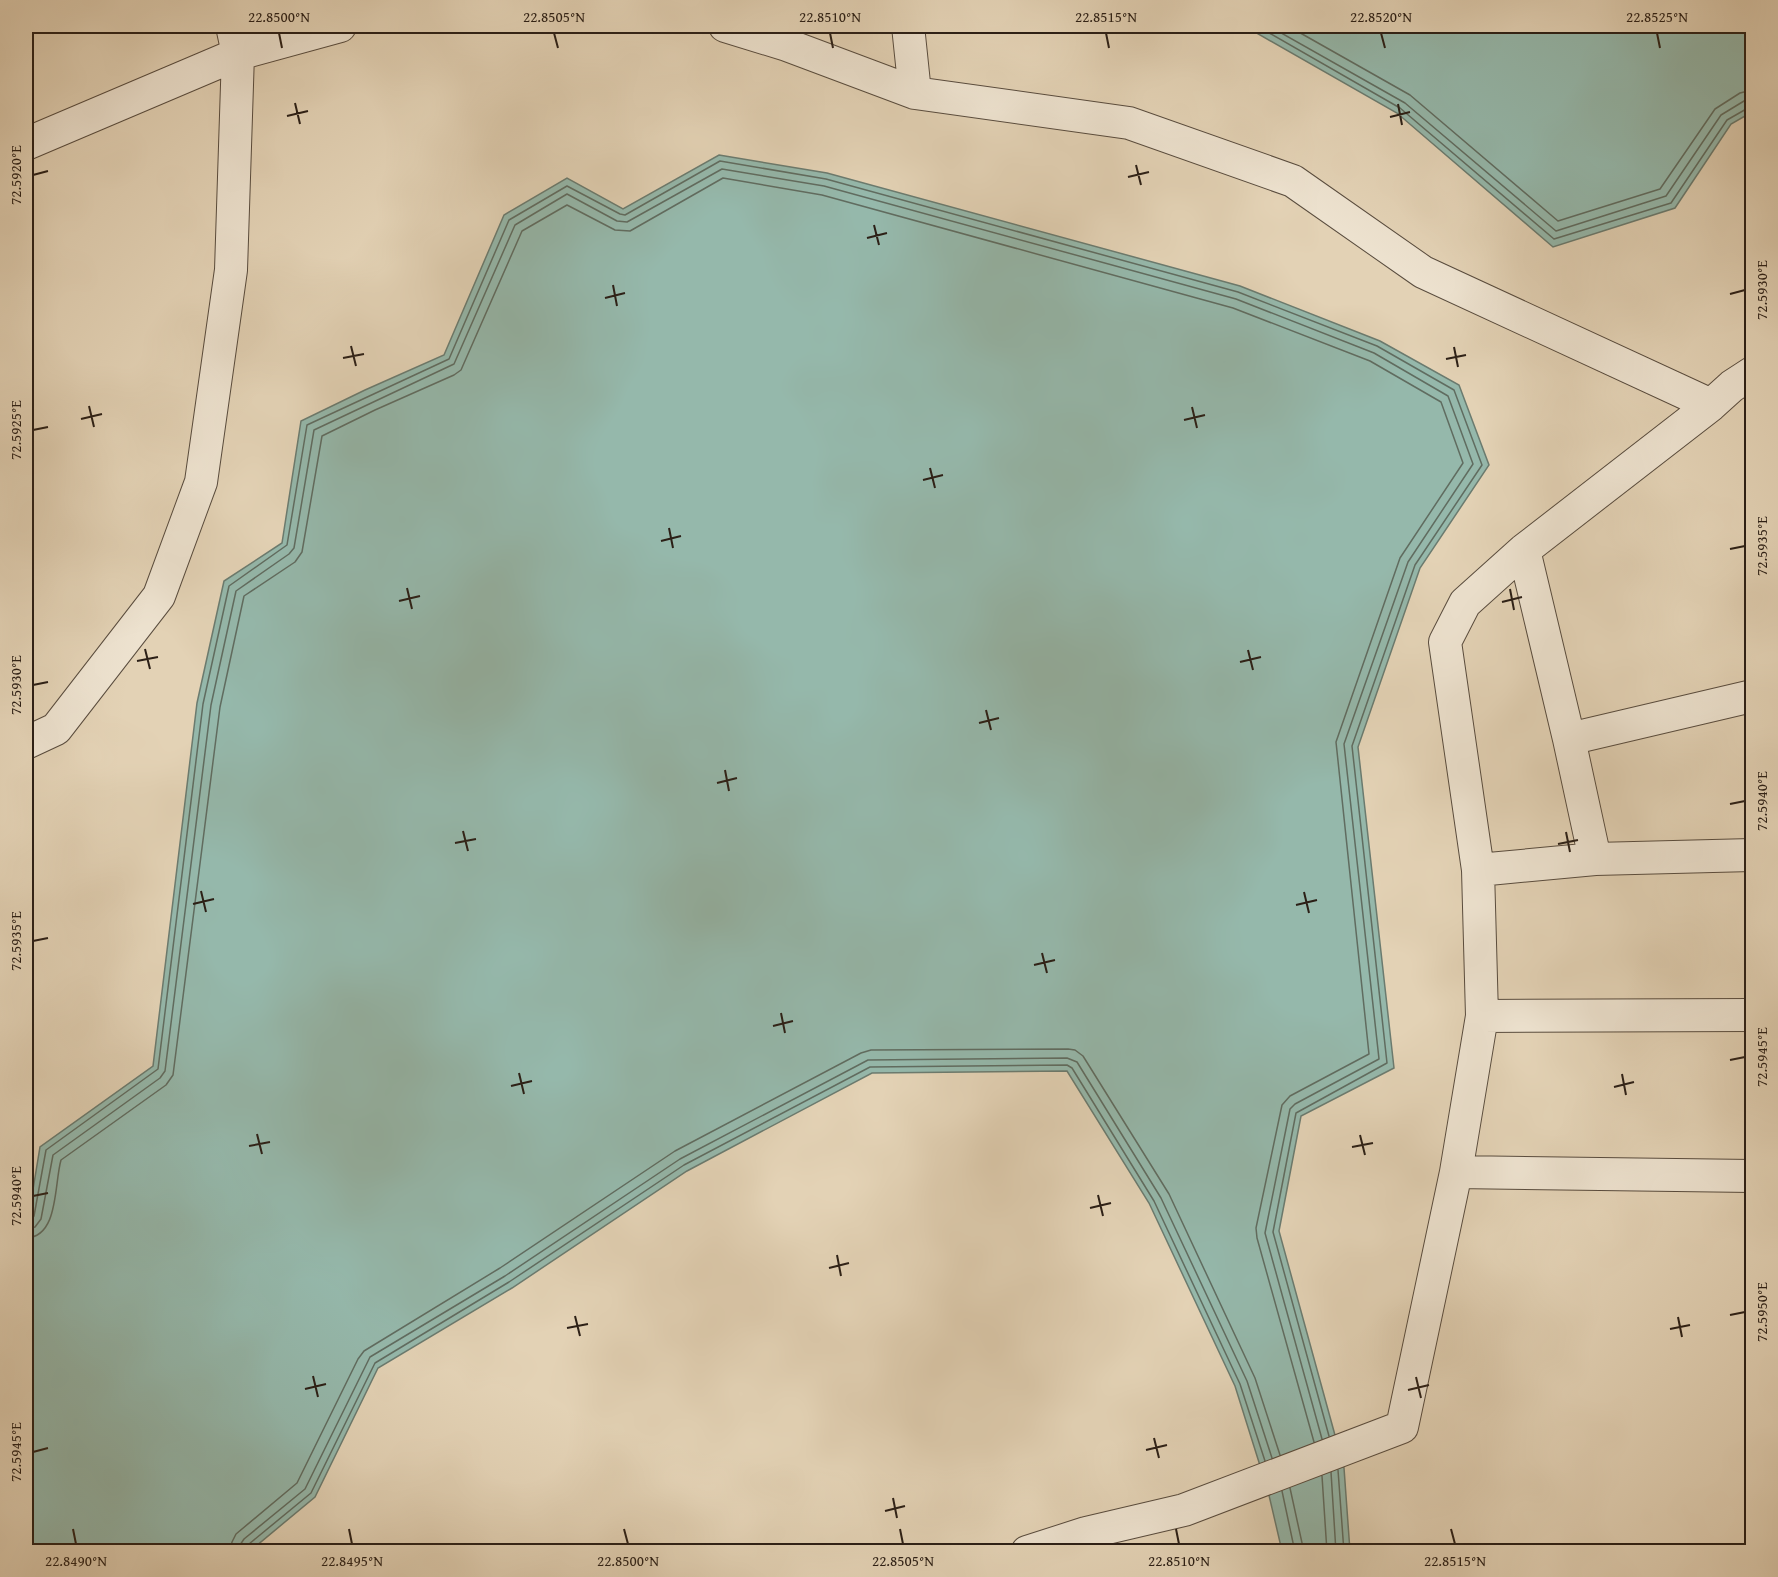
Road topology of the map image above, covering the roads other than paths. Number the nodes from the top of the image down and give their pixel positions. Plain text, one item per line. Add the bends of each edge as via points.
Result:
1 (340, 26) edge
2 (725, 26) edge
3 (908, 26) edge
4 (235, 40) edge
5 (915, 93) junction
6 (26, 144) edge
7 (1752, 373) edge
8 (1712, 405) junction
9 (1524, 550) junction
10 (1752, 696) edge
11 (1569, 739) junction
12 (26, 743) edge
13 (1752, 855) edge
14 (1595, 859) junction
15 (1478, 870) junction
16 (1752, 1015) edge
17 (1482, 1016) junction
18 (1456, 1172) junction
19 (1752, 1176) edge
20 (1027, 1551) edge

1 - 4 street
2 - 5 street
3 - 5 street
4 - 6 street
4 - 12 street via 231,270 201,482 159,596 56,729
5 - 8 street via 1129,123 1293,181 1423,272
7 - 8 street
8 - 9 street
9 - 11 street
9 - 15 street via 1465,603 1445,642
10 - 11 street
11 - 14 street
13 - 14 street
14 - 15 street
15 - 17 street
16 - 17 street
17 - 18 street
18 - 19 street
18 - 20 street via 1402,1427 1184,1510

